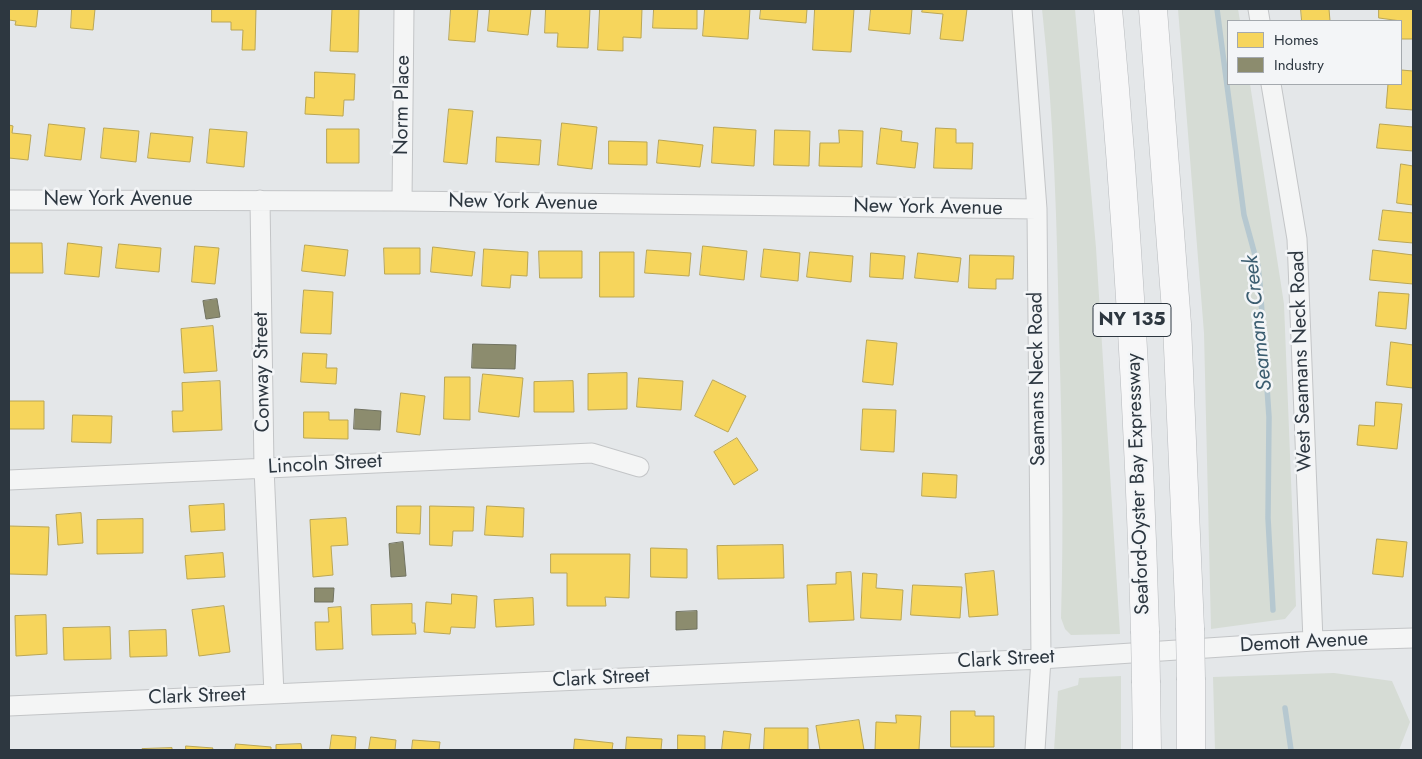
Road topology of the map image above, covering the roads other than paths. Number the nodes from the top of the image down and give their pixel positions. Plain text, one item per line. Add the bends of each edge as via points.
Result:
1 (404, 9) edge
2 (1022, 9) edge
3 (1108, 9) edge
4 (1152, 9) edge
5 (1271, 85) edge
6 (9, 200) edge
7 (260, 200) junction
8 (402, 201) junction
9 (1037, 209) junction
10 (639, 467) dead end
11 (264, 468) junction
12 (9, 480) edge
13 (1192, 638) junction
14 (1413, 638) edge
15 (1313, 641) junction
16 (1041, 659) junction
17 (274, 694) junction
18 (9, 706) edge
19 (1035, 750) edge
20 (1146, 750) edge
21 (1191, 750) edge

1 - 8 street, Norm Place
2 - 9 street, Seamans Neck Road
3 - 20 highway, Seaford-Oyster Bay Expressway / NY 135, bridge via 1133,336 1146,631
4 - 13 highway, NY 135 via 1176,324
5 - 15 street, West Seamans Neck Road via 1297,239
6 - 7 street, New York Avenue
7 - 8 street, New York Avenue
7 - 11 street, Conway Street
8 - 9 street, New York Avenue
9 - 16 street, Seamans Neck Road
10 - 11 street, Lincoln Street via 592,453
11 - 12 street, Lincoln Street
11 - 17 street, Conway Street
13 - 15 street, Demott Avenue
13 - 16 street, Clark Street
13 - 21 highway, NY 135, bridge
14 - 15 street, Demott Avenue
16 - 17 street, Clark Street
16 - 19 street, Seamans Neck Road
17 - 18 street, Clark Street

